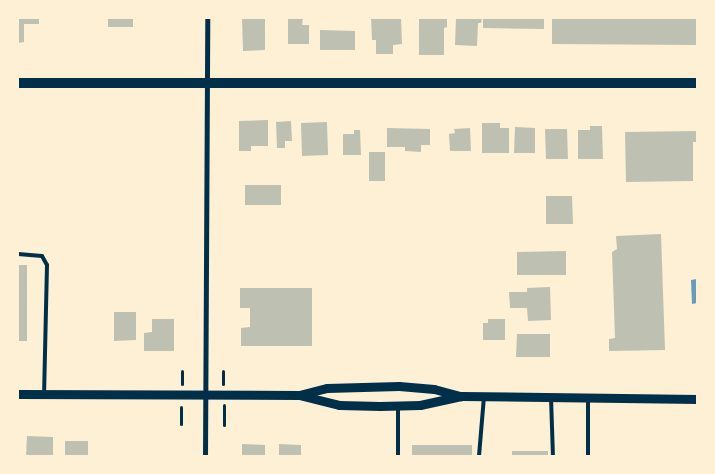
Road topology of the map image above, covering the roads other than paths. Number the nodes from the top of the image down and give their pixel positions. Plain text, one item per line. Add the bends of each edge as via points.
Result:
1 (207, 18) edge
2 (207, 82) junction
3 (18, 83) edge
4 (698, 83) edge
5 (18, 254) edge
6 (18, 394) edge
7 (44, 394) junction
8 (205, 395) junction
9 (299, 395) junction
10 (461, 396) junction
11 (484, 397) junction
12 (551, 397) junction
13 (588, 398) junction
14 (698, 399) edge
15 (398, 406) junction
16 (205, 456) edge
17 (398, 456) edge
18 (479, 456) edge
19 (553, 456) edge
20 (588, 456) edge

1 - 2 street
2 - 3 main road
2 - 4 main road
2 - 8 street
5 - 7 lane via 42,256 46,265
6 - 7 street
7 - 8 street
8 - 9 street
8 - 16 street
9 - 10 street via 327,388 399,386 434,389
9 - 15 street via 338,405
10 - 11 street
10 - 15 street via 420,406
11 - 12 street
11 - 18 lane
12 - 13 street
12 - 19 lane
13 - 14 street
13 - 20 lane
15 - 17 lane

